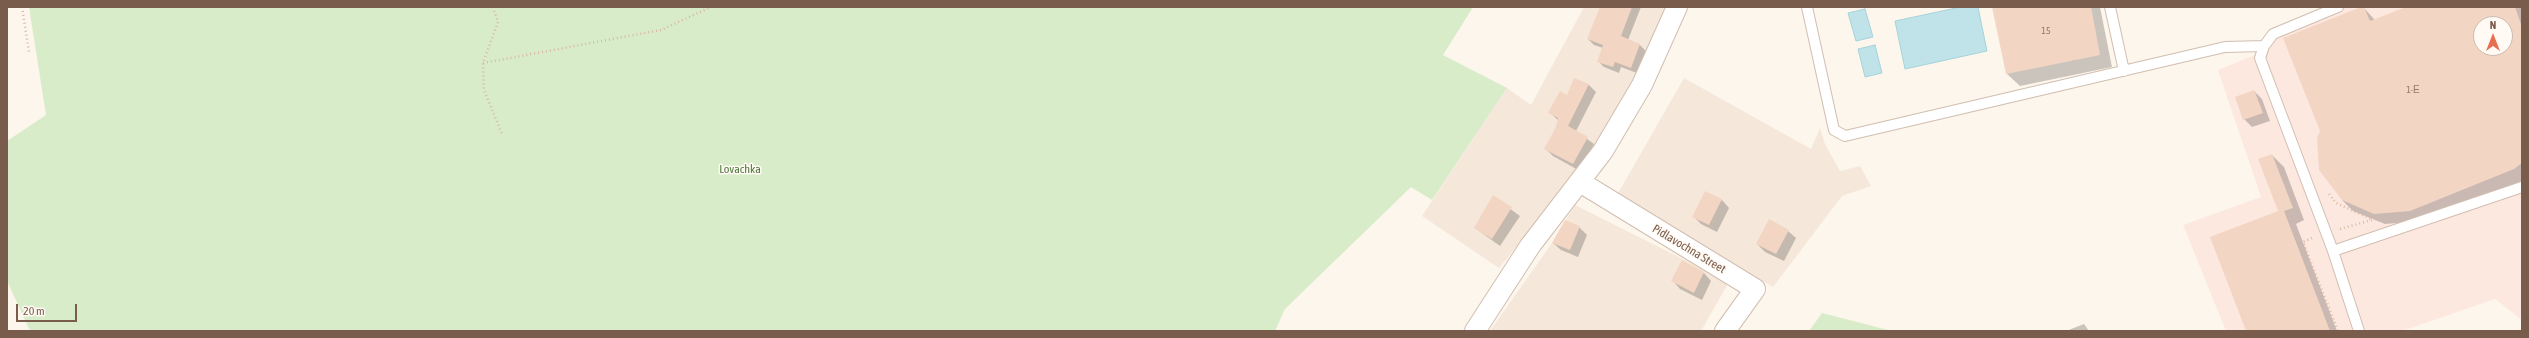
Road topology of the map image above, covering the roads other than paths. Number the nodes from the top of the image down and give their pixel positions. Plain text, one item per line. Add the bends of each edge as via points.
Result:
1 (1677, 7) edge
2 (1807, 7) edge
3 (2110, 7) edge
4 (2338, 7) edge
5 (2264, 46) junction
6 (2124, 71) junction
7 (1580, 182) junction
8 (2522, 187) edge
9 (2333, 251) junction
10 (1475, 331) edge
11 (1725, 331) edge
12 (2359, 331) edge

1 - 7 street via 1642,85 1603,151
2 - 6 lane via 1834,130 1845,136
3 - 6 lane
4 - 5 lane via 2273,34
5 - 6 lane via 2225,47
5 - 9 lane via 2260,58
7 - 10 street via 1530,246
7 - 11 street, Pidlavochna Street via 1755,289
8 - 9 lane
9 - 12 lane

